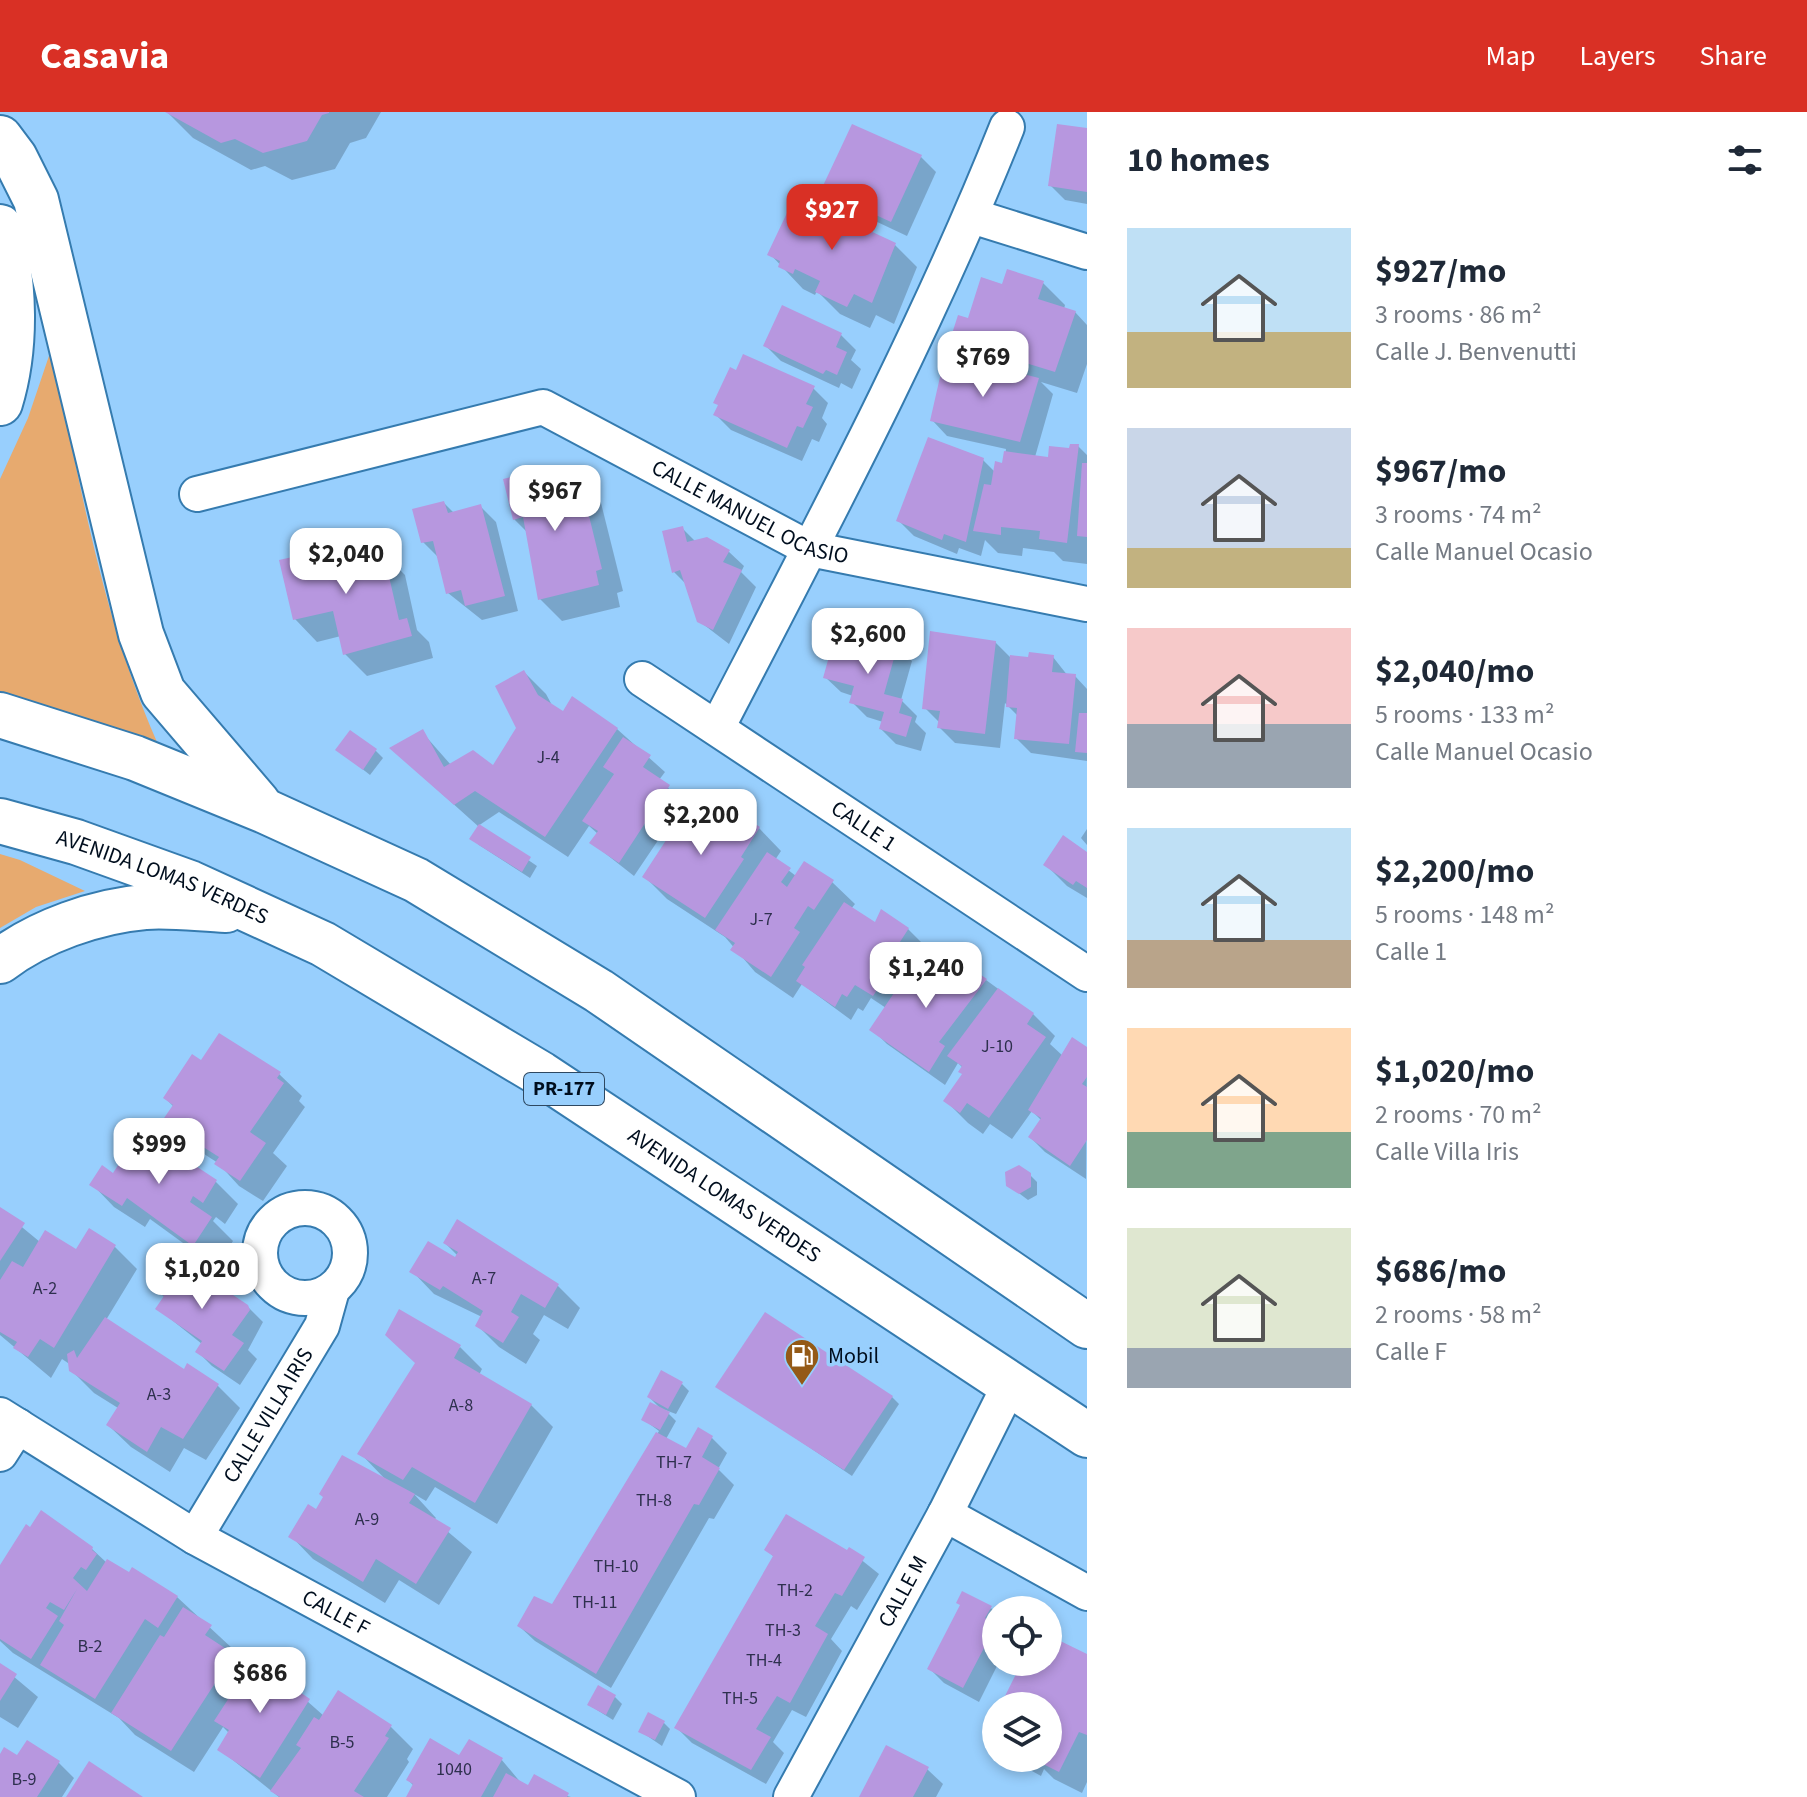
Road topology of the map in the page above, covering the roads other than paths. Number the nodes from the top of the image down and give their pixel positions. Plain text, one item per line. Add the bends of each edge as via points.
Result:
1 (1007, 127) dead end
2 (0, 138) edge
3 (972, 216) junction
4 (0, 227) edge
5 (1087, 252) edge
6 (0, 403) edge
7 (197, 494) dead end
8 (810, 549) junction
9 (1087, 604) edge
10 (642, 679) dead end
11 (0, 715) edge
12 (717, 728) junction
13 (265, 811) junction
14 (0, 821) edge
15 (251, 911) junction
16 (0, 961) edge
17 (1087, 974) edge
18 (332, 1290) dead end
19 (1087, 1326) edge
20 (1010, 1384) junction
21 (6, 1432) edge
22 (1087, 1435) edge
23 (945, 1514) junction
24 (195, 1537) junction
25 (1087, 1593) edge
26 (678, 1797) edge
27 (791, 1797) edge

1 - 3 street
2 - 13 main road via 36,200 141,634 163,692
3 - 5 street
3 - 8 street
4 - 6 main road via 11,314
7 - 8 street, CALLE MANUEL OCASIO via 543,407
8 - 9 street, CALLE MANUEL OCASIO
8 - 12 street
10 - 12 street, CALLE 1
11 - 13 main road via 135,758
12 - 17 street, CALLE 1
13 - 19 main road via 416,880 599,991
14 - 15 main road, AVENIDA LOMAS VERDES / PR-177 via 76,842
15 - 16 main road via 146,907 101,915 41,936
15 - 20 main road, AVENIDA LOMAS VERDES / PR-177 via 323,944 541,1074
18 - 24 street, CALLE VILLA IRIS via 322,1326
20 - 22 main road, AVENIDA LOMAS VERDES / PR-177
20 - 23 street, CALLE M
21 - 24 street, CALLE F
23 - 25 street
23 - 27 street, CALLE M
24 - 26 street, CALLE F

